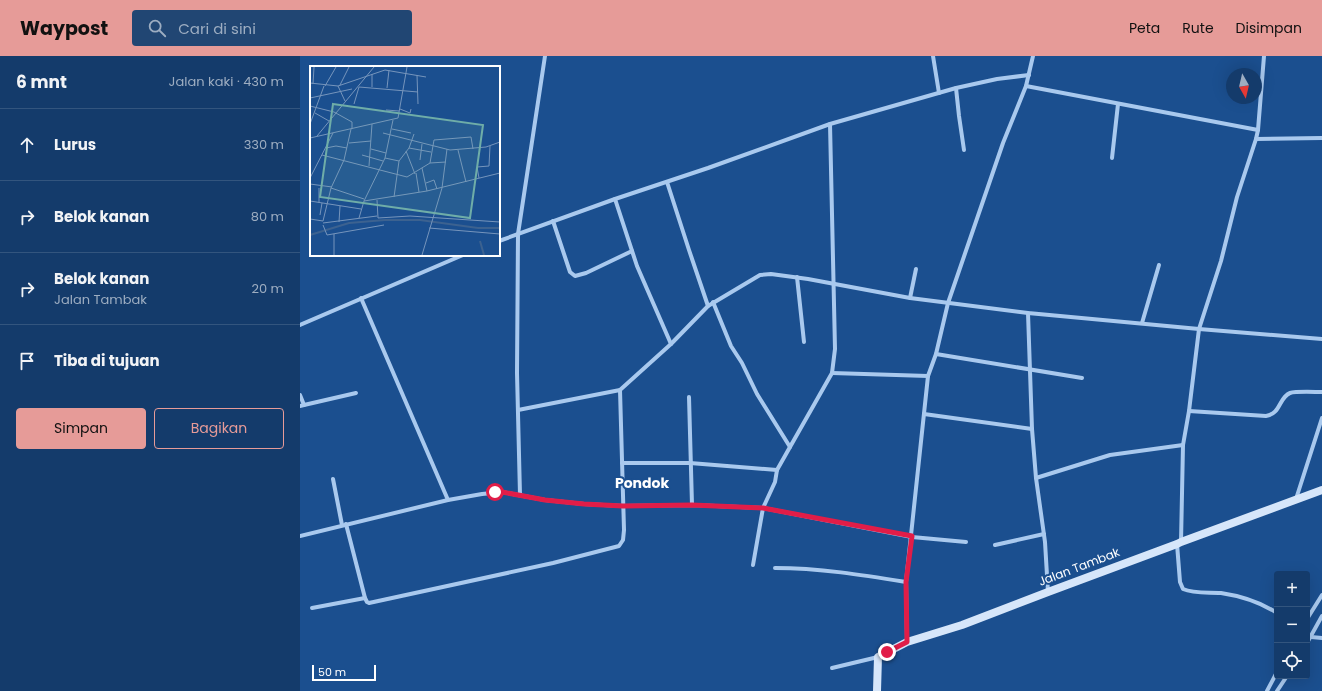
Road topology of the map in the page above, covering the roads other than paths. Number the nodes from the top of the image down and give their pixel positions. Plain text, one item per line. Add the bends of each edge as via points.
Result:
1 (545, 56) edge
2 (933, 56) edge
3 (1033, 56) edge
4 (1264, 56) edge
5 (1029, 74) junction
6 (1026, 86) junction
7 (956, 88) junction
8 (938, 93) junction
9 (1118, 104) junction
10 (830, 124) junction
11 (1258, 130) junction
12 (1322, 138) edge
13 (1256, 139) junction
14 (964, 150) dead end
15 (1112, 158) dead end
16 (667, 182) junction
17 (615, 198) junction
18 (553, 222) junction
19 (518, 234) junction
20 (500, 241) edge
21 (632, 251) junction
22 (461, 256) edge
23 (1159, 265) dead end
24 (916, 269) dead end
25 (797, 278) junction
26 (834, 283) junction
27 (361, 298) junction
28 (910, 298) junction
29 (713, 302) junction
30 (948, 303) junction
31 (707, 304) junction
32 (1028, 313) junction
33 (1142, 323) junction
34 (300, 325) edge
35 (1199, 329) junction
36 (1322, 339) edge
37 (804, 342) dead end
38 (670, 343) junction
39 (936, 354) junction
40 (1030, 370) junction
41 (832, 373) junction
42 (928, 376) junction
43 (1082, 378) dead end
44 (620, 390) junction
45 (1322, 392) edge
46 (356, 393) dead end
47 (300, 395) edge
48 (689, 397) dead end
49 (302, 405) edge
50 (518, 410) junction
51 (1189, 411) junction
52 (924, 414) junction
53 (1322, 418) edge
54 (1032, 429) junction
55 (1183, 445) junction
56 (790, 447) junction
57 (622, 463) junction
58 (690, 463) junction
59 (777, 470) junction
60 (1036, 478) junction
61 (333, 479) dead end
62 (1322, 490) edge
63 (520, 495) junction
64 (1296, 499) junction
65 (448, 500) junction
66 (692, 505) junction
67 (623, 506) junction
68 (763, 508) junction
69 (344, 525) junction
70 (1044, 534) junction
71 (300, 536) edge
72 (912, 536) junction
73 (966, 542) dead end
74 (1179, 543) junction
75 (995, 545) dead end
76 (753, 565) dead end
77 (775, 568) dead end
78 (906, 582) junction
79 (1048, 592) junction
80 (1322, 595) edge
81 (365, 598) junction
82 (312, 608) dead end
83 (1274, 611) edge
84 (1310, 614) edge
85 (1322, 616) edge
86 (1310, 634) edge
87 (1310, 636) edge
88 (1322, 638) edge
89 (907, 642) junction
90 (878, 657) junction
91 (832, 668) dead end
92 (1274, 678) edge
93 (1285, 679) edge
94 (877, 691) edge
95 (1267, 691) edge
96 (1277, 691) edge

1 - 19 street
2 - 8 street
3 - 5 street
4 - 11 street
5 - 6 street
5 - 7 street via 997,78
6 - 9 street
6 - 30 street via 1003,143
7 - 8 street
7 - 14 street
8 - 10 street
9 - 11 street
9 - 15 street
10 - 16 street
10 - 26 street
11 - 13 street
12 - 13 street
13 - 35 street
16 - 17 street
16 - 31 street
17 - 18 street
17 - 21 street
18 - 19 street
18 - 21 street via 570,272 575,276
19 - 20 street
19 - 50 street
21 - 38 street
22 - 27 street
23 - 33 street
24 - 28 street
25 - 26 street
25 - 29 street via 760,275
25 - 37 street
26 - 28 street
26 - 41 street via 835,349
27 - 34 street
27 - 65 street
28 - 30 street
29 - 31 street
29 - 56 street via 731,346
30 - 32 street
30 - 39 street
31 - 38 street
32 - 33 street
32 - 40 street
33 - 35 street
35 - 36 street
35 - 51 street
38 - 44 street
39 - 40 street
39 - 42 street
40 - 43 street
40 - 54 street
41 - 42 street
41 - 56 street
42 - 52 street
44 - 50 street
44 - 57 street
45 - 51 street via 1291,392 1285,396 1274,414 1266,416
46 - 49 street
47 - 49 street
48 - 58 street
50 - 63 street
51 - 55 street
52 - 54 street
52 - 72 street
53 - 64 street
54 - 60 street
55 - 60 street via 1110,456
55 - 74 street
56 - 59 street
57 - 58 street
57 - 67 street
58 - 59 street
58 - 66 street
59 - 68 street via 775,482
60 - 70 street
61 - 69 street
62 - 64 street, Jalan Tambak
63 - 65 street via 502,492
63 - 67 street via 564,503
64 - 74 street, Jalan Tambak
65 - 69 street
66 - 67 street
66 - 68 street
67 - 81 street via 624,536 615,548 375,603 368,603
68 - 72 street
68 - 76 street
69 - 71 street
69 - 81 street
70 - 75 street
70 - 79 street
72 - 73 street
72 - 78 street
74 - 79 street, Jalan Tambak
74 - 83 street via 1180,582 1183,588 1247,598
77 - 78 street via 805,569
78 - 89 street
79 - 89 street, Jalan Tambak via 962,625
80 - 84 street
81 - 82 street
85 - 86 street
87 - 88 street
89 - 90 street, Jalan Tambak
90 - 91 street
90 - 94 street
92 - 95 street
93 - 96 street

